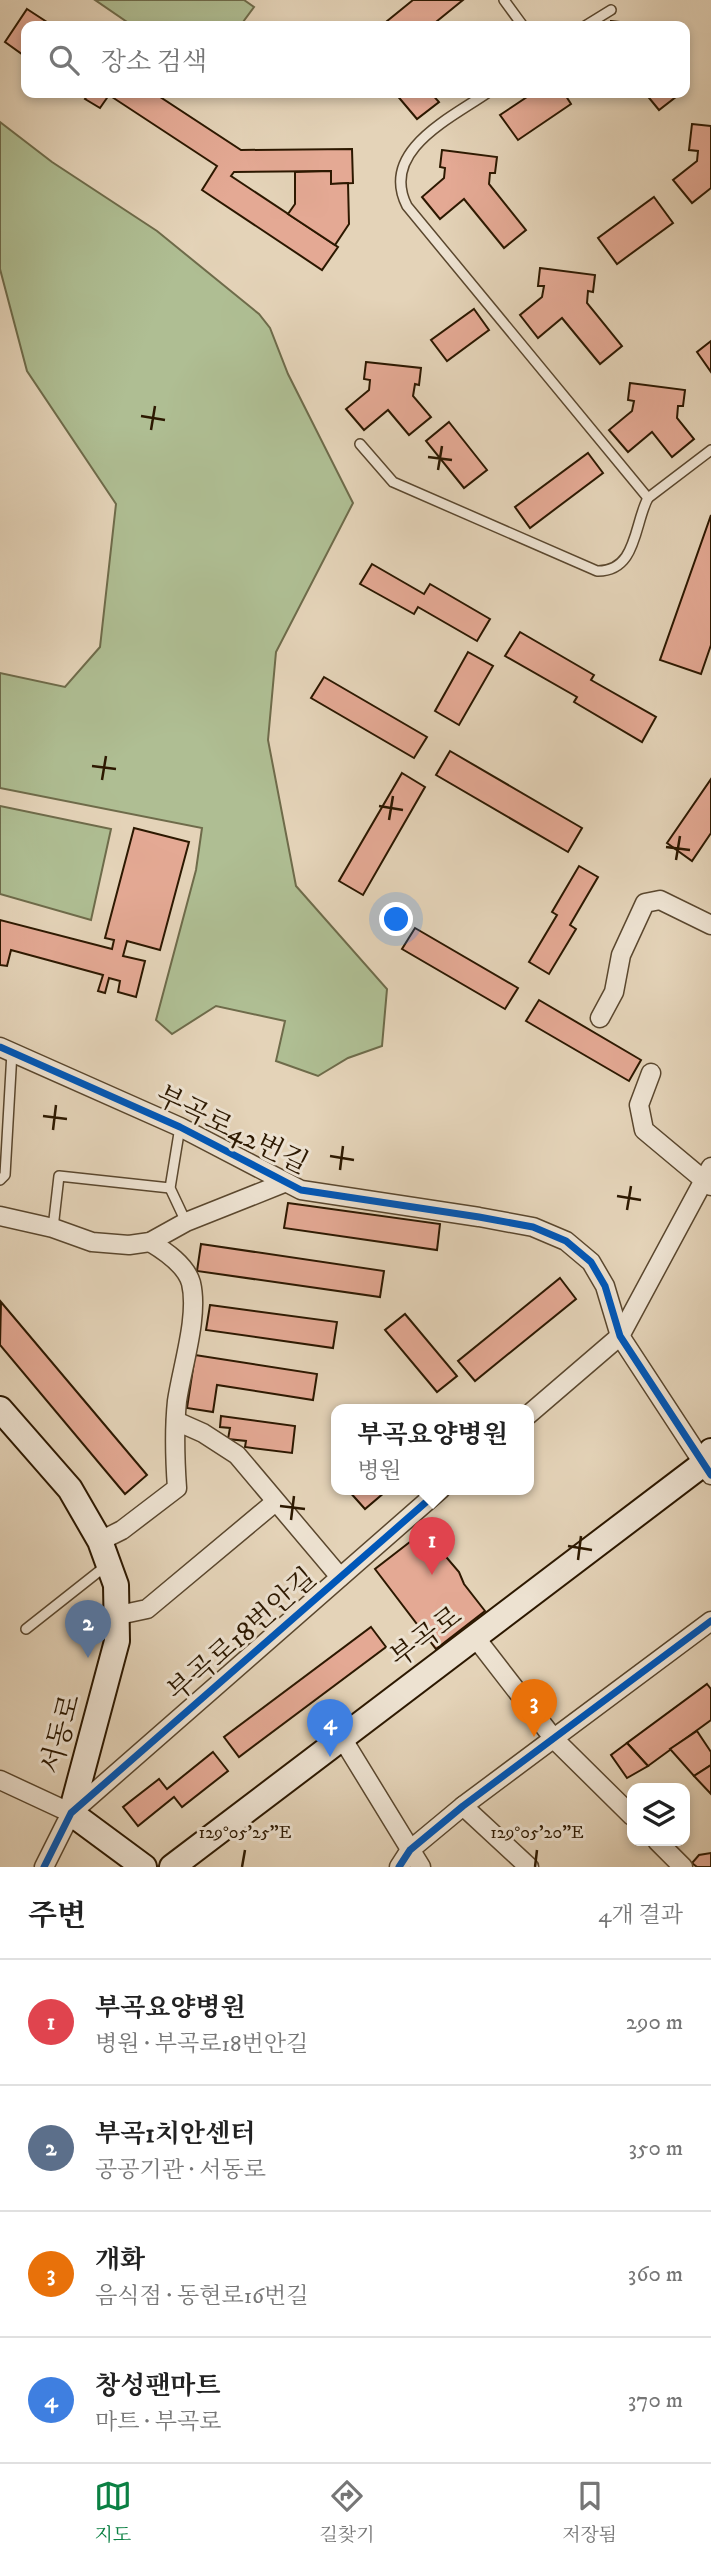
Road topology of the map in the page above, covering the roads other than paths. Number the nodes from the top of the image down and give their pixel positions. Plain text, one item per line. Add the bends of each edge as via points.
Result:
1 (504, 0) edge
2 (611, 10) dead end
3 (519, 21) edge
4 (594, 21) edge
5 (480, 98) edge
6 (360, 444) dead end
7 (711, 450) edge
8 (648, 498) junction
9 (711, 925) edge
10 (600, 1018) dead end
11 (6, 1049) edge
12 (651, 1073) dead end
13 (180, 1127) junction
14 (708, 1178) edge
15 (0, 1180) edge
16 (284, 1183) junction
17 (170, 1188) junction
18 (0, 1216) edge
19 (186, 1222) junction
20 (53, 1228) junction
21 (150, 1242) junction
22 (620, 1336) junction
23 (0, 1409) edge
24 (534, 1410) edge
25 (176, 1421) junction
26 (708, 1464) edge
27 (435, 1495) edge
28 (274, 1503) junction
29 (104, 1553) junction
30 (340, 1577) junction
31 (118, 1615) junction
32 (711, 1621) edge
33 (26, 1629) dead end
34 (475, 1637) junction
35 (342, 1738) junction
36 (554, 1739) junction
37 (0, 1780) edge
38 (463, 1806) junction
39 (627, 1811) edge
40 (71, 1813) junction
41 (662, 1846) edge
42 (410, 1850) junction
43 (44, 1867) edge
44 (144, 1867) edge
45 (172, 1867) edge
46 (399, 1867) edge
47 (421, 1867) edge
48 (529, 1867) edge
49 (683, 1867) edge

1 - 3 lane
2 - 4 lane
5 - 8 lane via 416,142 404,167 402,197
6 - 8 lane via 393,482 597,571 617,567 629,555
7 - 8 lane
9 - 10 street via 660,900 645,903 621,956 614,992
11 - 13 street, 부곡로42번길
11 - 15 lane via 5,1175
12 - 14 street via 639,1105 644,1130
13 - 16 street, 부곡로42번길
13 - 17 lane
14 - 22 street
16 - 19 street
16 - 22 street, 부곡로42번길 via 301,1190 519,1225 566,1241 591,1262
17 - 19 lane
17 - 20 lane via 59,1176
18 - 20 street
19 - 21 street
20 - 21 street via 92,1242
21 - 25 street via 182,1269 192,1290
22 - 24 street
22 - 26 street, 부곡로42번길
23 - 29 main road, 서동로 via 70,1489
25 - 28 street via 236,1455
25 - 29 street via 177,1488 122,1530
26 - 34 main road, 부곡로
27 - 30 street, 부곡로18번안길
28 - 30 street
28 - 31 street via 147,1609
29 - 31 main road, 서동로 via 116,1585
29 - 33 lane
30 - 40 street, 부곡로18번안길
31 - 40 main road, 서동로 via 117,1642
32 - 36 street
34 - 35 main road, 부곡로
34 - 36 street
35 - 42 street
35 - 45 main road, 부곡로
36 - 38 street
36 - 39 street
37 - 40 street
38 - 42 street
38 - 48 street
40 - 43 street
40 - 44 main road, 서동로
41 - 49 street
42 - 46 street
42 - 47 street

